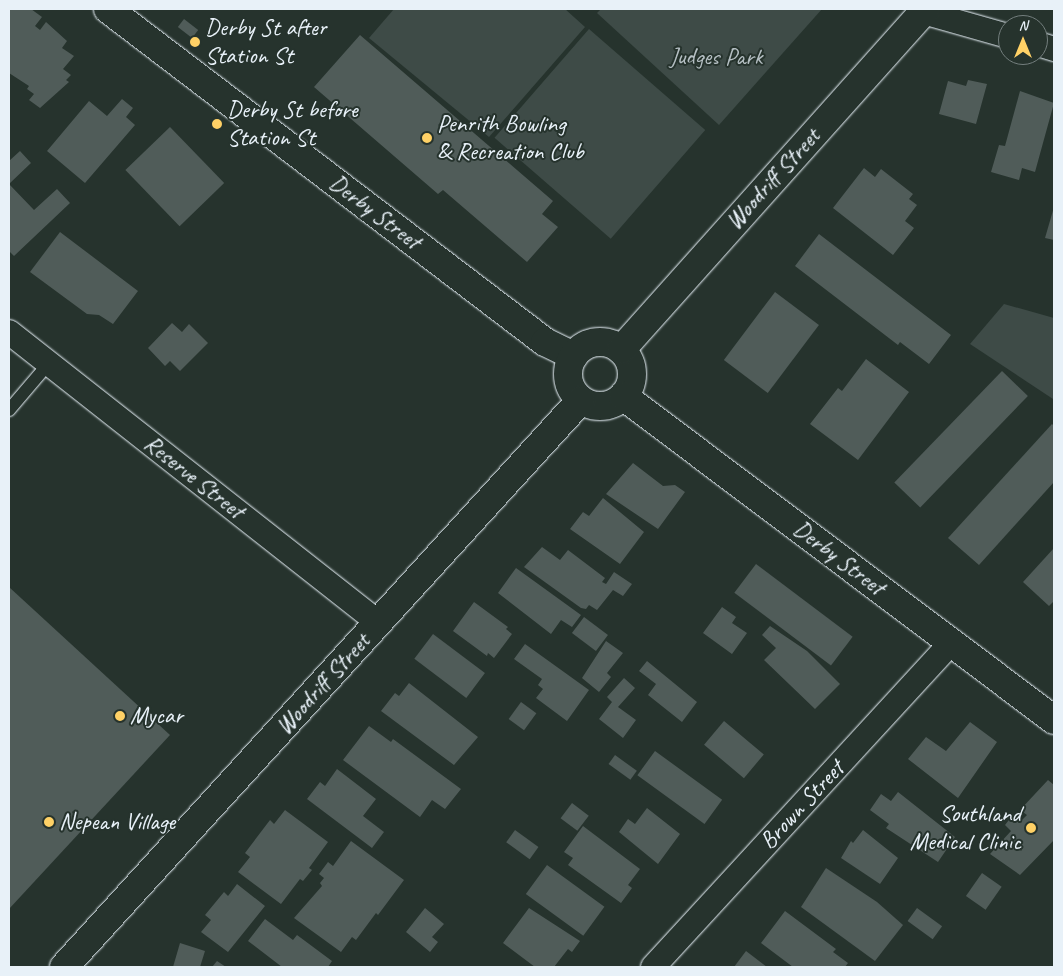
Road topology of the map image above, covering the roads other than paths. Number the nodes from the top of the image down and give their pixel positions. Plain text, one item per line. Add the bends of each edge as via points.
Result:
1 (108, 9) edge
2 (924, 11) edge
3 (998, 33) edge
4 (9, 332) edge
5 (621, 350) junction
6 (574, 356) junction
7 (49, 363) junction
8 (623, 396) junction
9 (581, 400) junction
10 (9, 410) edge
11 (379, 623) junction
12 (952, 642) junction
13 (1054, 720) edge
14 (64, 967) edge
15 (653, 967) edge

1 - 6 street, Derby Street via 545,342
2 - 3 street
2 - 5 street, Woodriff Street
4 - 7 street, Reserve Street
5 - 6 street via 604,342 594,342
5 - 8 street via 632,372 629,388
6 - 9 street via 569,368 569,382
7 - 10 lane
7 - 11 street, Reserve Street
8 - 9 street via 606,405
8 - 12 street, Derby Street
9 - 11 street, Woodriff Street
11 - 14 street, Woodriff Street
12 - 13 street, Derby Street
12 - 15 street, Brown Street

